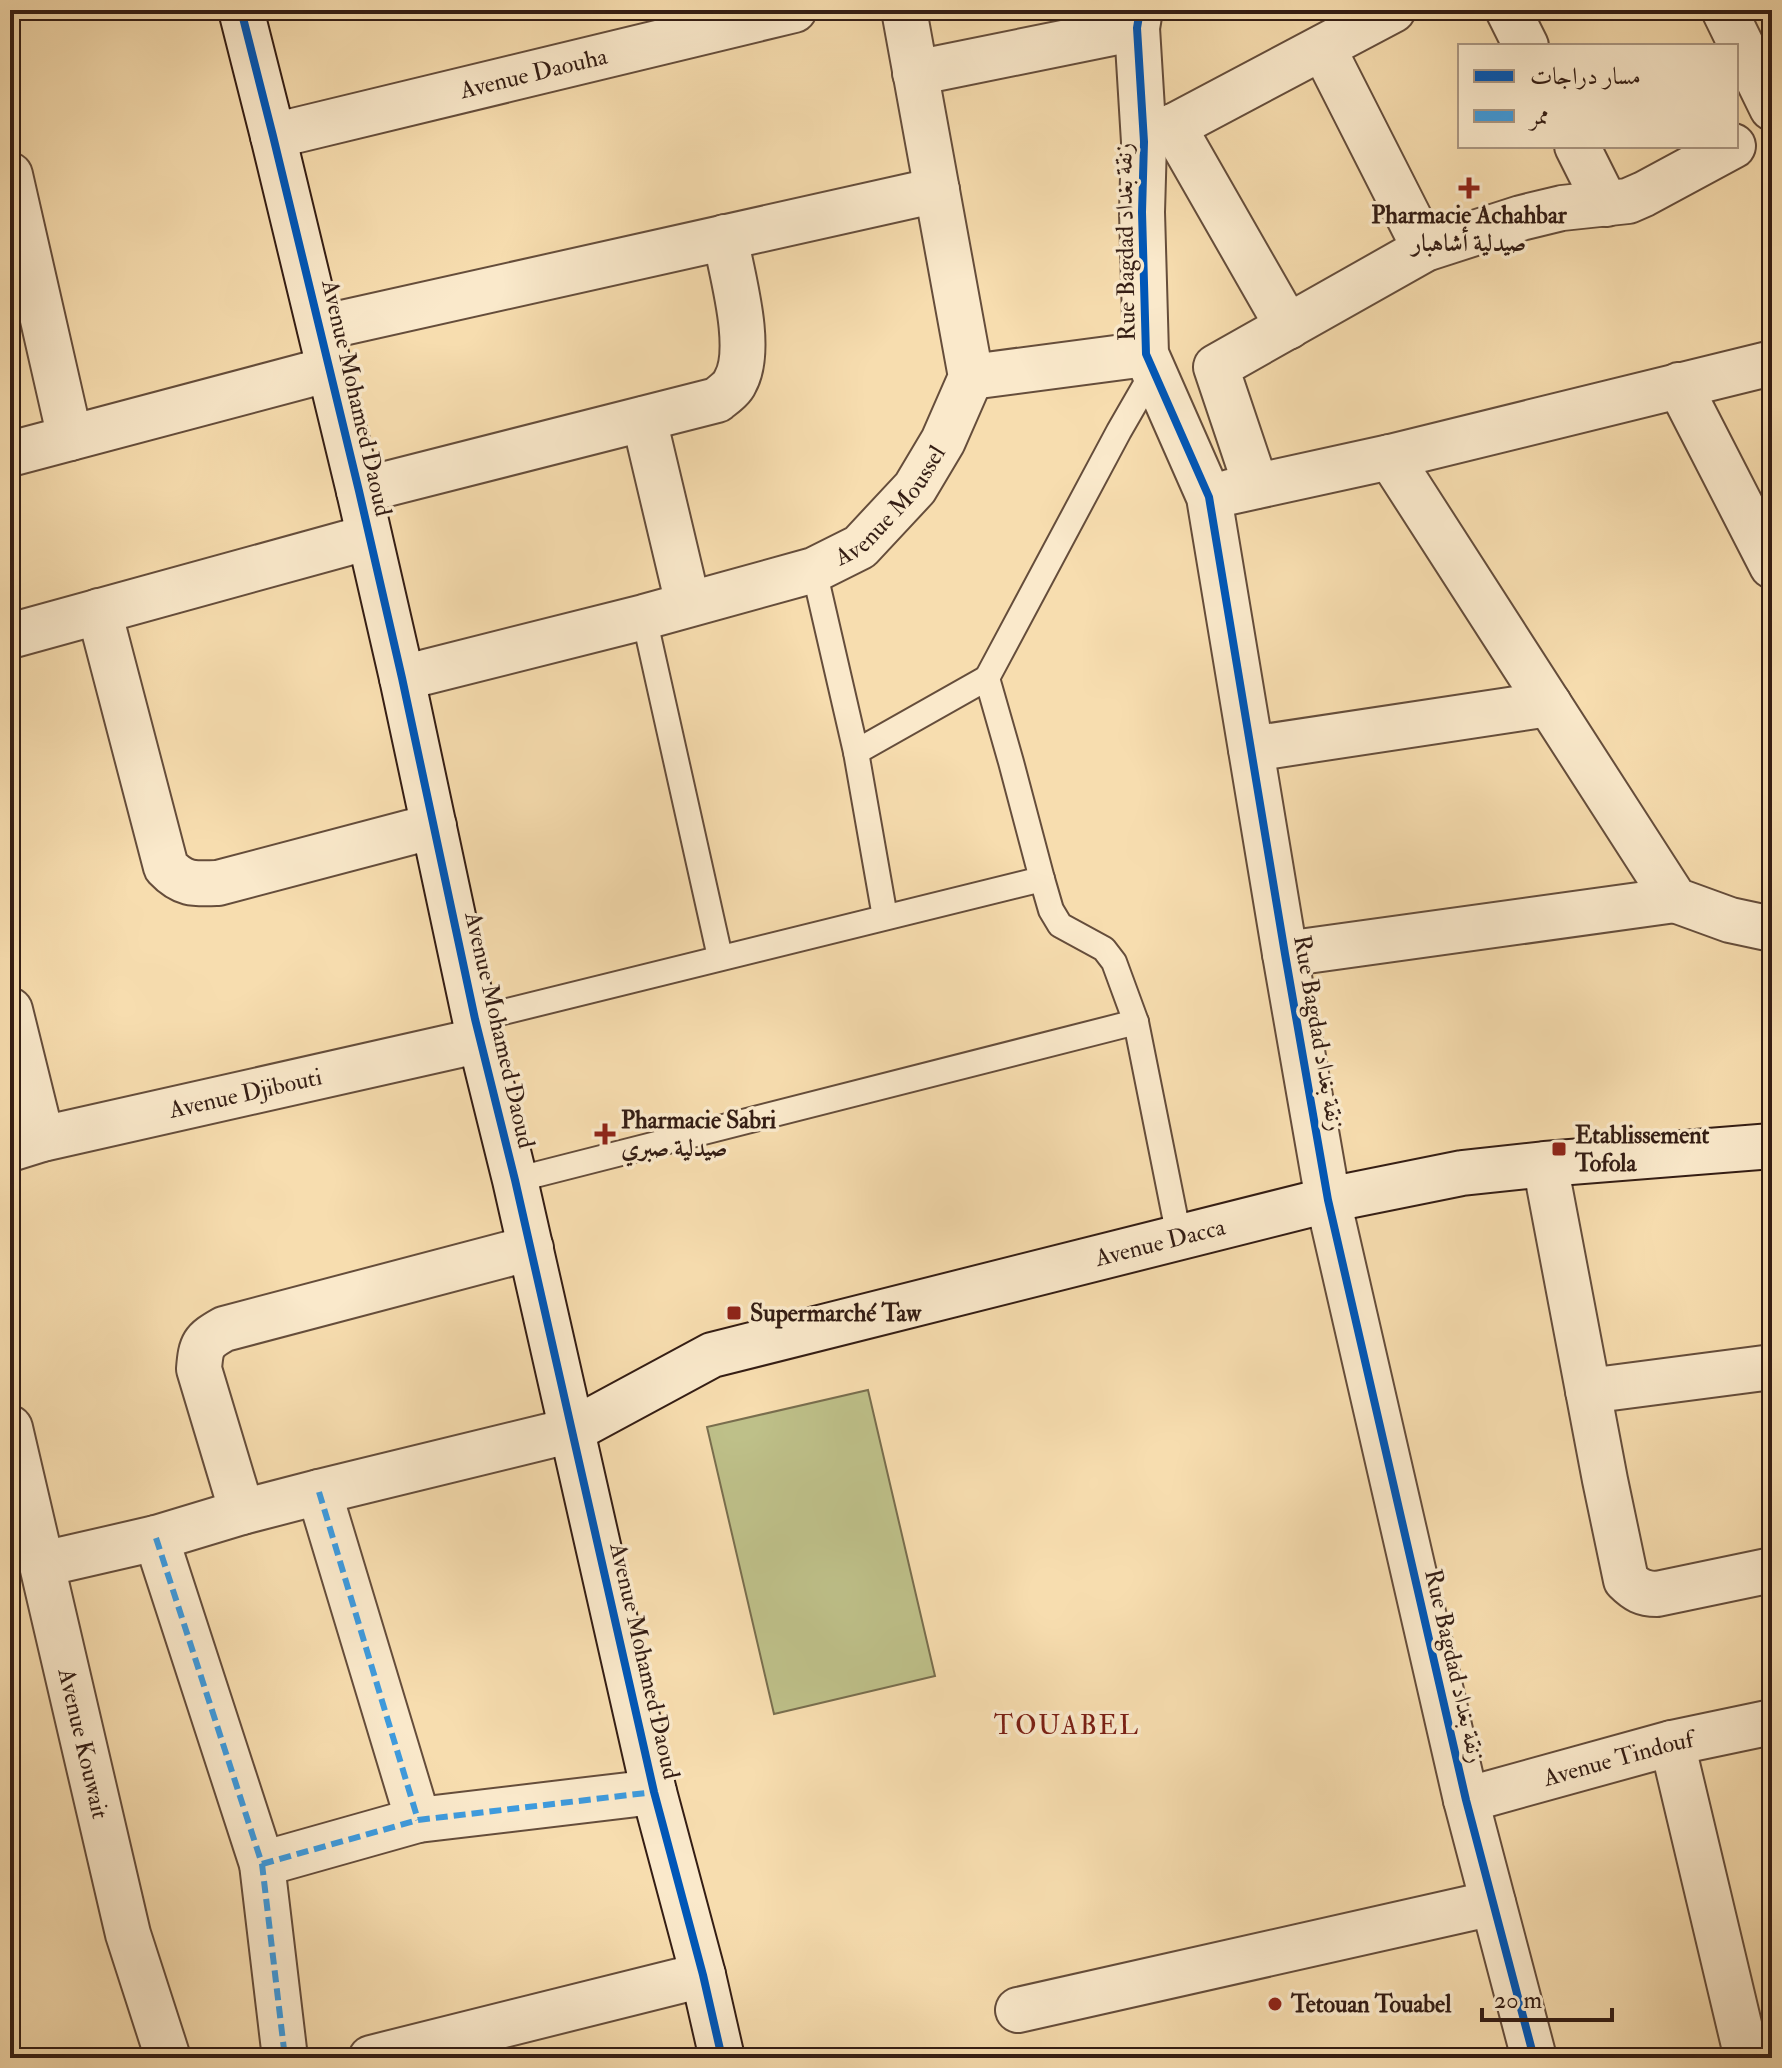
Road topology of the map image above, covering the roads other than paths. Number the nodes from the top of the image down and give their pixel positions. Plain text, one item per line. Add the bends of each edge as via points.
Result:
1 (241, 10) edge
2 (794, 10) edge
3 (904, 10) edge
4 (1508, 10) edge
5 (1731, 12) edge
6 (1375, 14) edge
7 (1139, 19) edge
8 (1525, 44) edge
9 (1323, 48) junction
10 (915, 73) junction
11 (1772, 108) edge
12 (1772, 125) edge
13 (1159, 134) junction
14 (273, 136) junction
15 (1738, 143) edge
16 (1578, 148) edge
17 (1728, 148) edge
18 (10, 175) edge
19 (937, 190) junction
20 (1606, 204) junction
21 (725, 237) junction
22 (1425, 249) junction
23 (1288, 327) junction
24 (325, 348) junction
25 (1150, 363) junction
26 (1772, 363) edge
27 (971, 377) junction
28 (1679, 385) junction
29 (644, 419) junction
30 (70, 438) junction
31 (10, 454) edge
32 (1390, 457) junction
33 (1256, 486) junction
34 (359, 491) junction
35 (1209, 497) junction
36 (369, 537) junction
37 (1772, 566) edge
38 (814, 570) junction
39 (688, 604) junction
40 (99, 611) junction
41 (644, 617) junction
42 (10, 636) edge
43 (402, 678) junction
44 (987, 678) junction
45 (1549, 704) junction
46 (1251, 749) junction
47 (856, 752) junction
48 (434, 826) junction
49 (1042, 879) junction
50 (1675, 900) junction
51 (885, 917) junction
52 (1772, 929) edge
53 (1285, 954) junction
54 (720, 957) junction
55 (10, 1010) edge
56 (1136, 1022) junction
57 (478, 1030) junction
58 (26, 1144) edge
59 (1772, 1146) edge
60 (1545, 1164) junction
61 (515, 1180) junction
62 (1328, 1200) junction
63 (1179, 1237) junction
64 (531, 1248) junction
65 (1772, 1367) edge
66 (1588, 1391) junction
67 (10, 1428) edge
68 (573, 1430) junction
69 (319, 1492) junction
70 (242, 1512) junction
71 (156, 1538) junction
72 (43, 1564) junction
73 (1772, 1570) edge
74 (1772, 1722) edge
75 (1672, 1743) junction
76 (654, 1792) junction
77 (1466, 1800) junction
78 (418, 1820) junction
79 (262, 1864) junction
80 (1493, 1903) junction
81 (703, 1975) junction
82 (1018, 2010) dead end
83 (168, 2058) edge
84 (285, 2058) edge
85 (371, 2058) edge
86 (722, 2058) edge
87 (1534, 2058) edge
88 (1747, 2058) edge

1 - 14 street, Avenue Mohamed Daoud
2 - 14 street, Avenue Daouha
3 - 10 street
4 - 8 street
5 - 11 street
6 - 9 street
7 - 10 street
7 - 13 street, Rue Bagdad زنقة بغداد
9 - 13 street
9 - 22 street
10 - 19 street
12 - 15 street
13 - 23 street
13 - 25 street, Rue Bagdad زنقة بغداد via 1142,228
14 - 24 street, Avenue Mohamed Daoud
16 - 20 street
17 - 20 street via 1644,194
18 - 30 street
19 - 21 street
19 - 27 street
20 - 22 street via 1548,211
21 - 24 street
21 - 29 street via 744,339 735,383 717,400
22 - 23 street
23 - 33 street via 1216,367
24 - 30 street
24 - 34 street, Avenue Mohamed Daoud
25 - 27 street
25 - 35 street, Rue Bagdad زنقة بغداد
25 - 44 lane
26 - 28 street
27 - 38 street, Avenue Moussel via 915,488 860,547
28 - 32 street
28 - 37 street
29 - 34 street
29 - 39 street
30 - 31 street
32 - 33 street
32 - 45 street
33 - 35 street
34 - 36 street, Avenue Mohamed Daoud
35 - 46 street, Rue Bagdad زنقة بغداد
36 - 40 street
36 - 43 street, Avenue Mohamed Daoud
38 - 39 street, Avenue Moussel
38 - 47 lane
39 - 41 street, Avenue Moussel
40 - 42 street
40 - 48 street via 166,867 176,878 218,883
41 - 43 street, Avenue Moussel
41 - 54 lane
43 - 48 street, Avenue Mohamed Daoud
44 - 47 lane
44 - 49 lane
45 - 46 street
45 - 50 street
46 - 53 street, Rue Bagdad زنقة بغداد
47 - 51 lane
48 - 57 street, Avenue Mohamed Daoud
49 - 51 lane
49 - 56 lane via 1060,925 1104,949 1114,962
50 - 52 street
50 - 53 street
51 - 54 lane
53 - 62 street, Rue Bagdad زنقة بغداد
54 - 57 lane
55 - 58 street
56 - 61 lane
56 - 63 lane
57 - 58 street, Avenue Djibouti
57 - 61 street, Avenue Mohamed Daoud
59 - 60 street, Avenue Dacca
60 - 62 street, Avenue Dacca via 1462,1173
60 - 66 street
61 - 64 street, Avenue Mohamed Daoud
62 - 63 street, Avenue Dacca
62 - 77 street, Rue Bagdad زنقة بغداد
63 - 68 street, Avenue Dacca via 712,1355
64 - 68 street, Avenue Mohamed Daoud
64 - 70 street via 224,1329 206,1339 199,1369
65 - 66 street
66 - 73 street via 1626,1580 1636,1590 1657,1594
67 - 72 street, Avenue Kouwait
68 - 69 street, Avenue Dacca
68 - 76 street, Avenue Mohamed Daoud
69 - 70 street, Avenue Dacca
69 - 78 street
70 - 71 street, Avenue Dacca
71 - 72 street, Avenue Dacca
71 - 79 street
72 - 83 street, Avenue Kouwait via 128,1934
74 - 75 street, Avenue Tindouf
75 - 77 street, Avenue Tindouf
75 - 88 street
76 - 78 street
76 - 81 street, Avenue Mohamed Daoud
77 - 80 street, Rue Bagdad زنقة بغداد
78 - 79 street
79 - 84 street
80 - 82 street
80 - 87 street, Rue Bagdad زنقة بغداد
81 - 85 street
81 - 86 street, Avenue Mohamed Daoud

